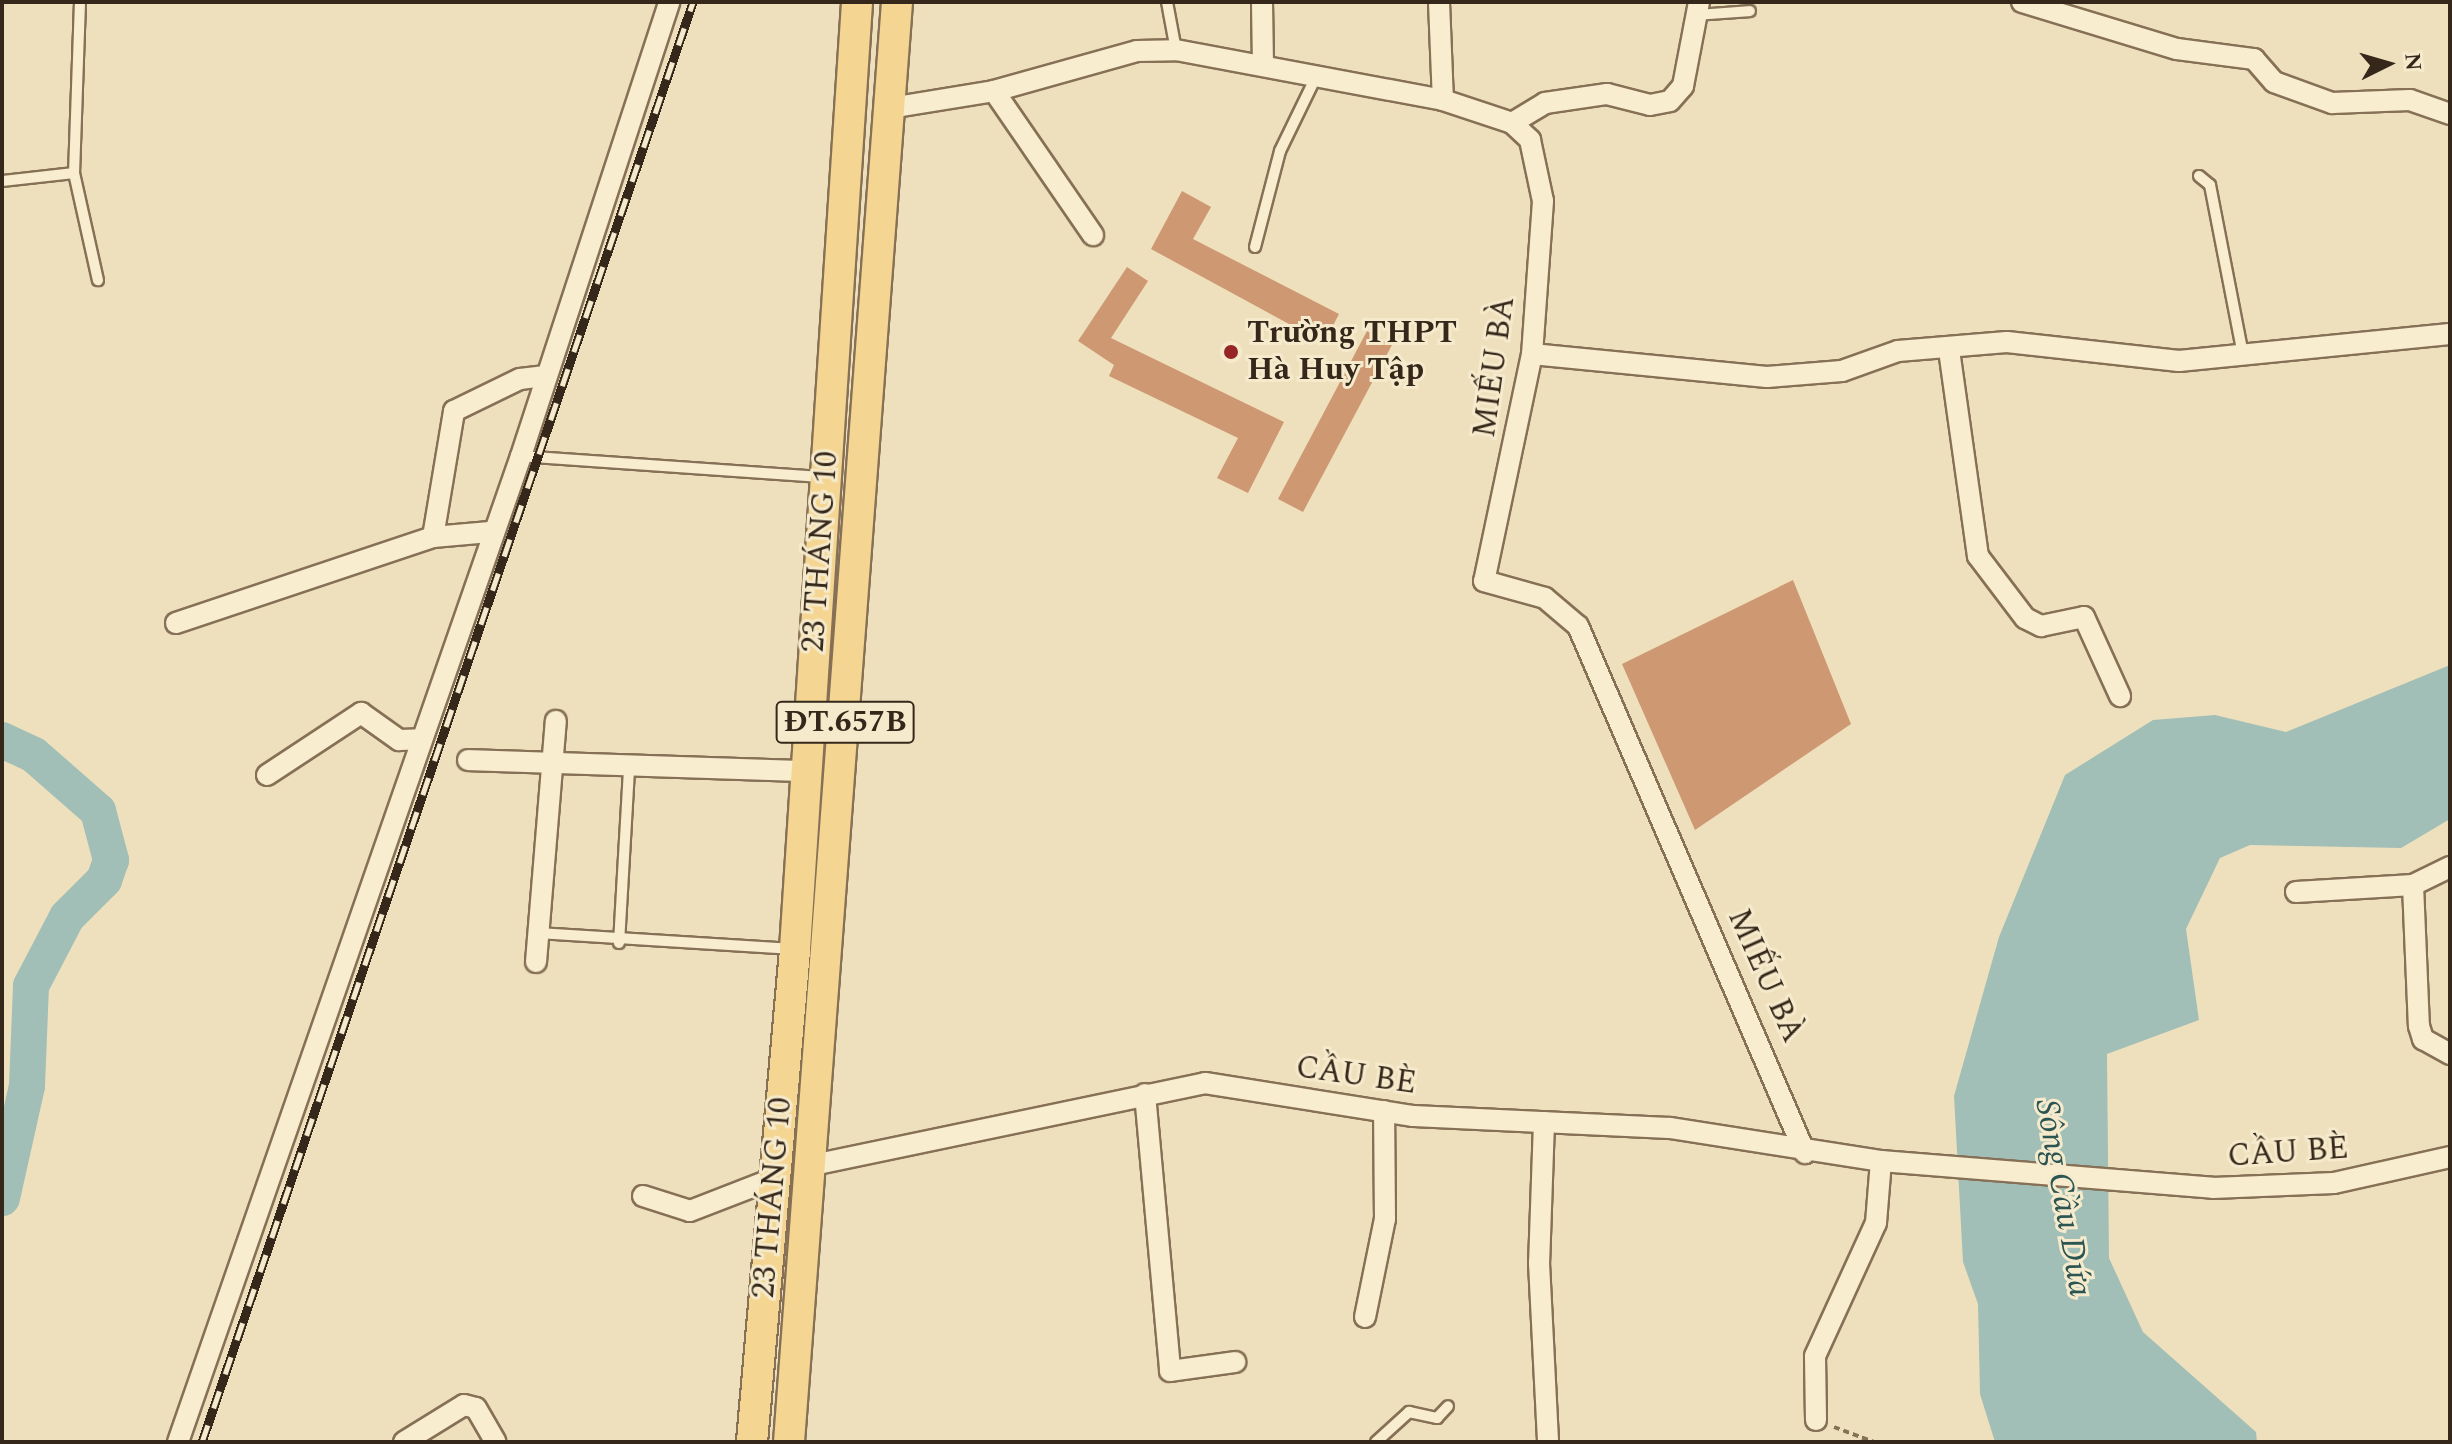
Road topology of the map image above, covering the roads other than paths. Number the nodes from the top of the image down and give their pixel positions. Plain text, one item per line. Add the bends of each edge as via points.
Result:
1 (80, 2) edge
2 (669, 2) edge
3 (857, 2) edge
4 (897, 2) edge
5 (1167, 2) edge
6 (1262, 2) edge
7 (1439, 2) edge
8 (2022, 2) edge
9 (1698, 8) edge
10 (1750, 11) dead end
11 (1176, 50) junction
12 (1263, 65) junction
13 (1316, 77) junction
14 (994, 91) junction
15 (1443, 100) junction
16 (850, 106) junction
17 (890, 108) junction
18 (2450, 114) edge
19 (1512, 123) junction
20 (74, 173) junction
21 (2199, 176) dead end
22 (2, 181) edge
23 (1093, 235) dead end
24 (1255, 247) dead end
25 (98, 280) dead end
26 (2450, 334) edge
27 (1949, 350) junction
28 (1532, 354) junction
29 (2243, 355) junction
30 (546, 376) junction
31 (521, 456) junction
32 (825, 477) junction
33 (490, 532) junction
34 (433, 537) junction
35 (176, 623) dead end
36 (2120, 696) dead end
37 (556, 721) dead end
38 (422, 739) junction
39 (468, 760) dead end
40 (554, 767) junction
41 (629, 769) junction
42 (806, 771) junction
43 (267, 775) dead end
44 (2450, 867) edge
45 (2413, 885) junction
46 (2296, 892) dead end
47 (539, 933) junction
48 (619, 943) junction
49 (795, 949) junction
50 (536, 962) dead end
51 (2450, 1054) edge
52 (1145, 1094) junction
53 (1384, 1111) junction
54 (1544, 1122) junction
55 (1805, 1153) junction
56 (2450, 1157) edge
57 (1889, 1162) junction
58 (813, 1165) junction
59 (775, 1178) junction
60 (643, 1196) dead end
61 (1365, 1317) dead end
62 (1235, 1362) dead end
63 (1448, 1406) dead end
64 (1816, 1420) road end
65 (178, 1442) edge
66 (404, 1442) edge
67 (496, 1442) edge
68 (752, 1442) edge
69 (789, 1442) edge
70 (1376, 1442) edge
71 (1548, 1442) edge

1 - 20 lane
2 - 30 street
3 - 16 main road, 23 THÁNG 10 / ĐT.657B
4 - 17 main road, 23 THÁNG 10 / ĐT.657B
5 - 11 lane
6 - 12 street
7 - 15 street
8 - 18 street via 2177,49 2254,59 2274,82 2332,103 2410,100
9 - 10 lane
9 - 19 street via 1683,86 1670,101 1591,96 1545,103
11 - 12 street
11 - 14 street via 1080,63
12 - 13 street
13 - 15 street
13 - 24 lane via 1280,151
14 - 17 street
14 - 23 street
15 - 19 street
16 - 17 main road
16 - 32 main road, 23 THÁNG 10 / ĐT.657B
17 - 58 main road, 23 THÁNG 10 / ĐT.657B
19 - 28 street, MIẾU BÀ via 1530,140 1542,171
20 - 22 lane
20 - 25 lane
21 - 29 lane via 2210,185
26 - 29 street
27 - 28 street via 1898,351 1842,371 1767,377
27 - 29 street via 2046,341 2179,361
27 - 36 street via 1978,556 2025,618 2041,626 2084,617
28 - 55 street, MIẾU BÀ via 1484,581 1545,598 1578,626
30 - 31 street
30 - 34 street via 520,379 454,411
31 - 32 lane
31 - 33 street
32 - 42 main road, 23 THÁNG 10 / ĐT.657B
33 - 34 street
33 - 38 street
34 - 35 street
37 - 40 street
38 - 43 street via 399,740 361,713
38 - 65 street
39 - 40 street
40 - 41 street
40 - 47 street
41 - 42 street
41 - 48 lane
42 - 49 main road, 23 THÁNG 10 / ĐT.657B
44 - 45 street
45 - 46 street
45 - 51 street via 2419,1026 2423,1039
47 - 48 lane
47 - 50 street
48 - 49 lane
49 - 59 main road, 23 THÁNG 10 / ĐT.657B
52 - 53 street, CẦU BÈ via 1205,1083
52 - 58 street, CẦU BÈ
52 - 62 street via 1170,1371
53 - 54 street, CẦU BÈ
53 - 61 street via 1385,1219 1378,1282
54 - 55 street, CẦU BÈ via 1670,1128
54 - 71 street via 1539,1263
55 - 57 street, CẦU BÈ
56 - 57 street, CẦU BÈ via 2301,1187 2128,1181
57 - 64 street via 1876,1223 1815,1356
58 - 59 main road
58 - 69 main road, 23 THÁNG 10 / ĐT.657B
59 - 60 street via 690,1211
59 - 68 main road, 23 THÁNG 10 / ĐT.657B
63 - 70 lane via 1437,1418 1409,1412
66 - 67 street via 464,1405 476,1408

